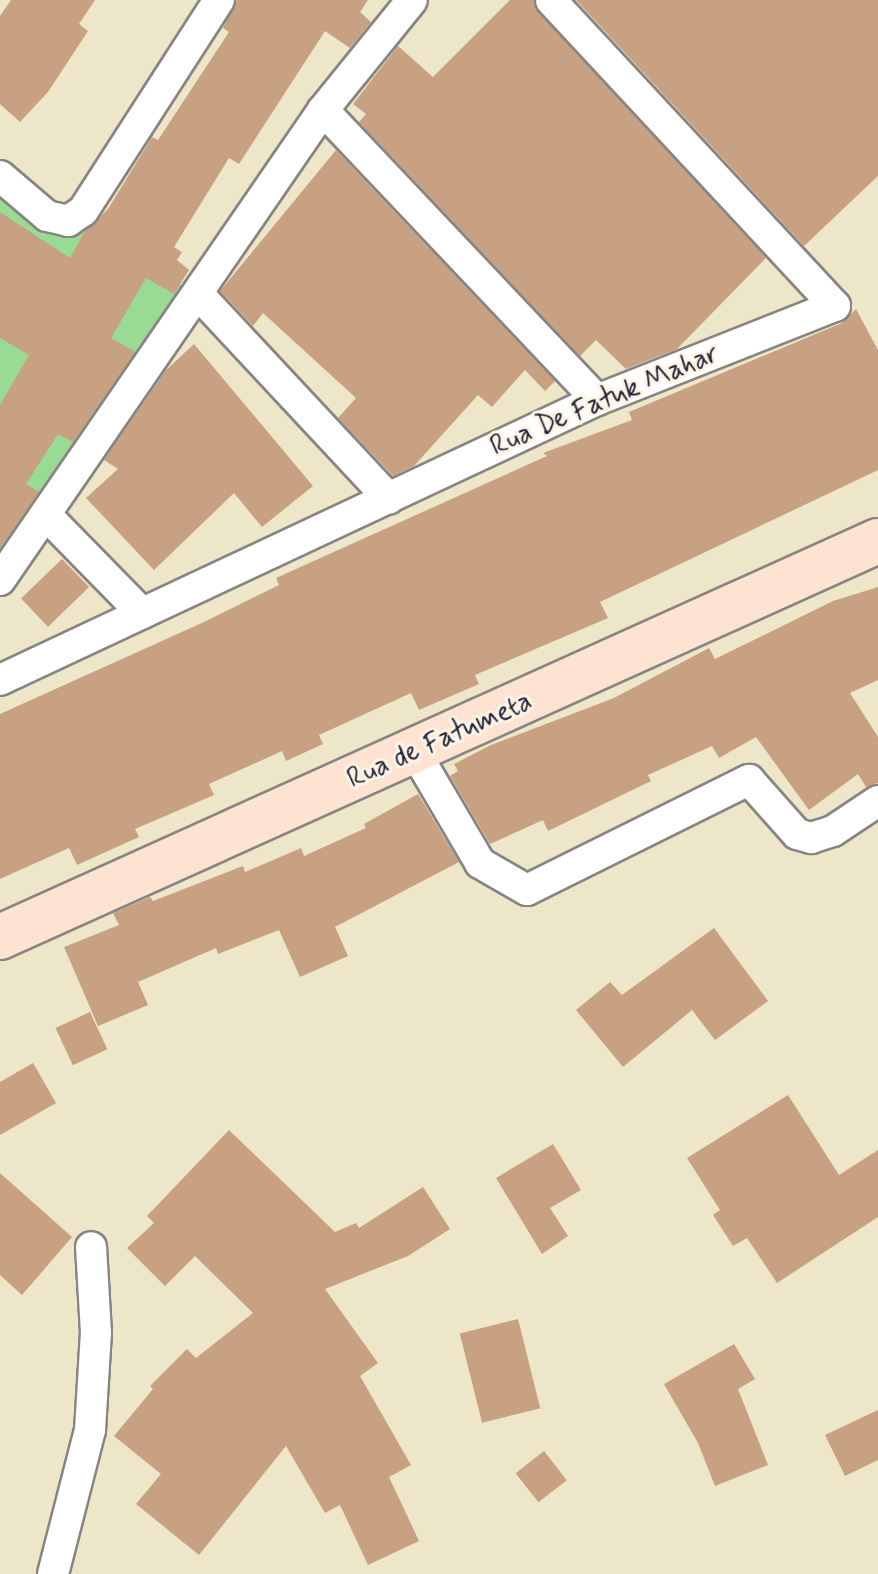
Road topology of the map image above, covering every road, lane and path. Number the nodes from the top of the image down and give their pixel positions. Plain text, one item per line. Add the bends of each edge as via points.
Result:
1 (219, 0) edge
2 (412, 0) edge
3 (551, 0) edge
4 (323, 110) junction
5 (0, 176) edge
6 (200, 296) junction
7 (597, 400) junction
8 (389, 499) junction
9 (47, 516) junction
10 (878, 541) edge
11 (0, 580) edge
12 (142, 613) junction
13 (0, 680) edge
14 (415, 752) junction
15 (878, 801) edge
16 (0, 937) edge
17 (91, 1247) dead end
18 (53, 1574) edge

1 - 5 street via 83,211 68,221 47,216
2 - 4 street
3 - 7 street, Rua De Fatuk Mahar via 835,306
4 - 6 street
4 - 7 street
6 - 8 street
6 - 9 street
7 - 8 street, Rua De Fatuk Mahar
8 - 12 street, Rua De Fatuk Mahar
9 - 11 street
9 - 12 street
10 - 14 street, Rua de Fatumeta
12 - 13 street, Rua De Fatuk Mahar
14 - 15 street via 480,863 527,890 749,780 797,834 811,838 833,831
14 - 16 street, Rua de Fatumeta
17 - 18 street via 96,1333 90,1430

